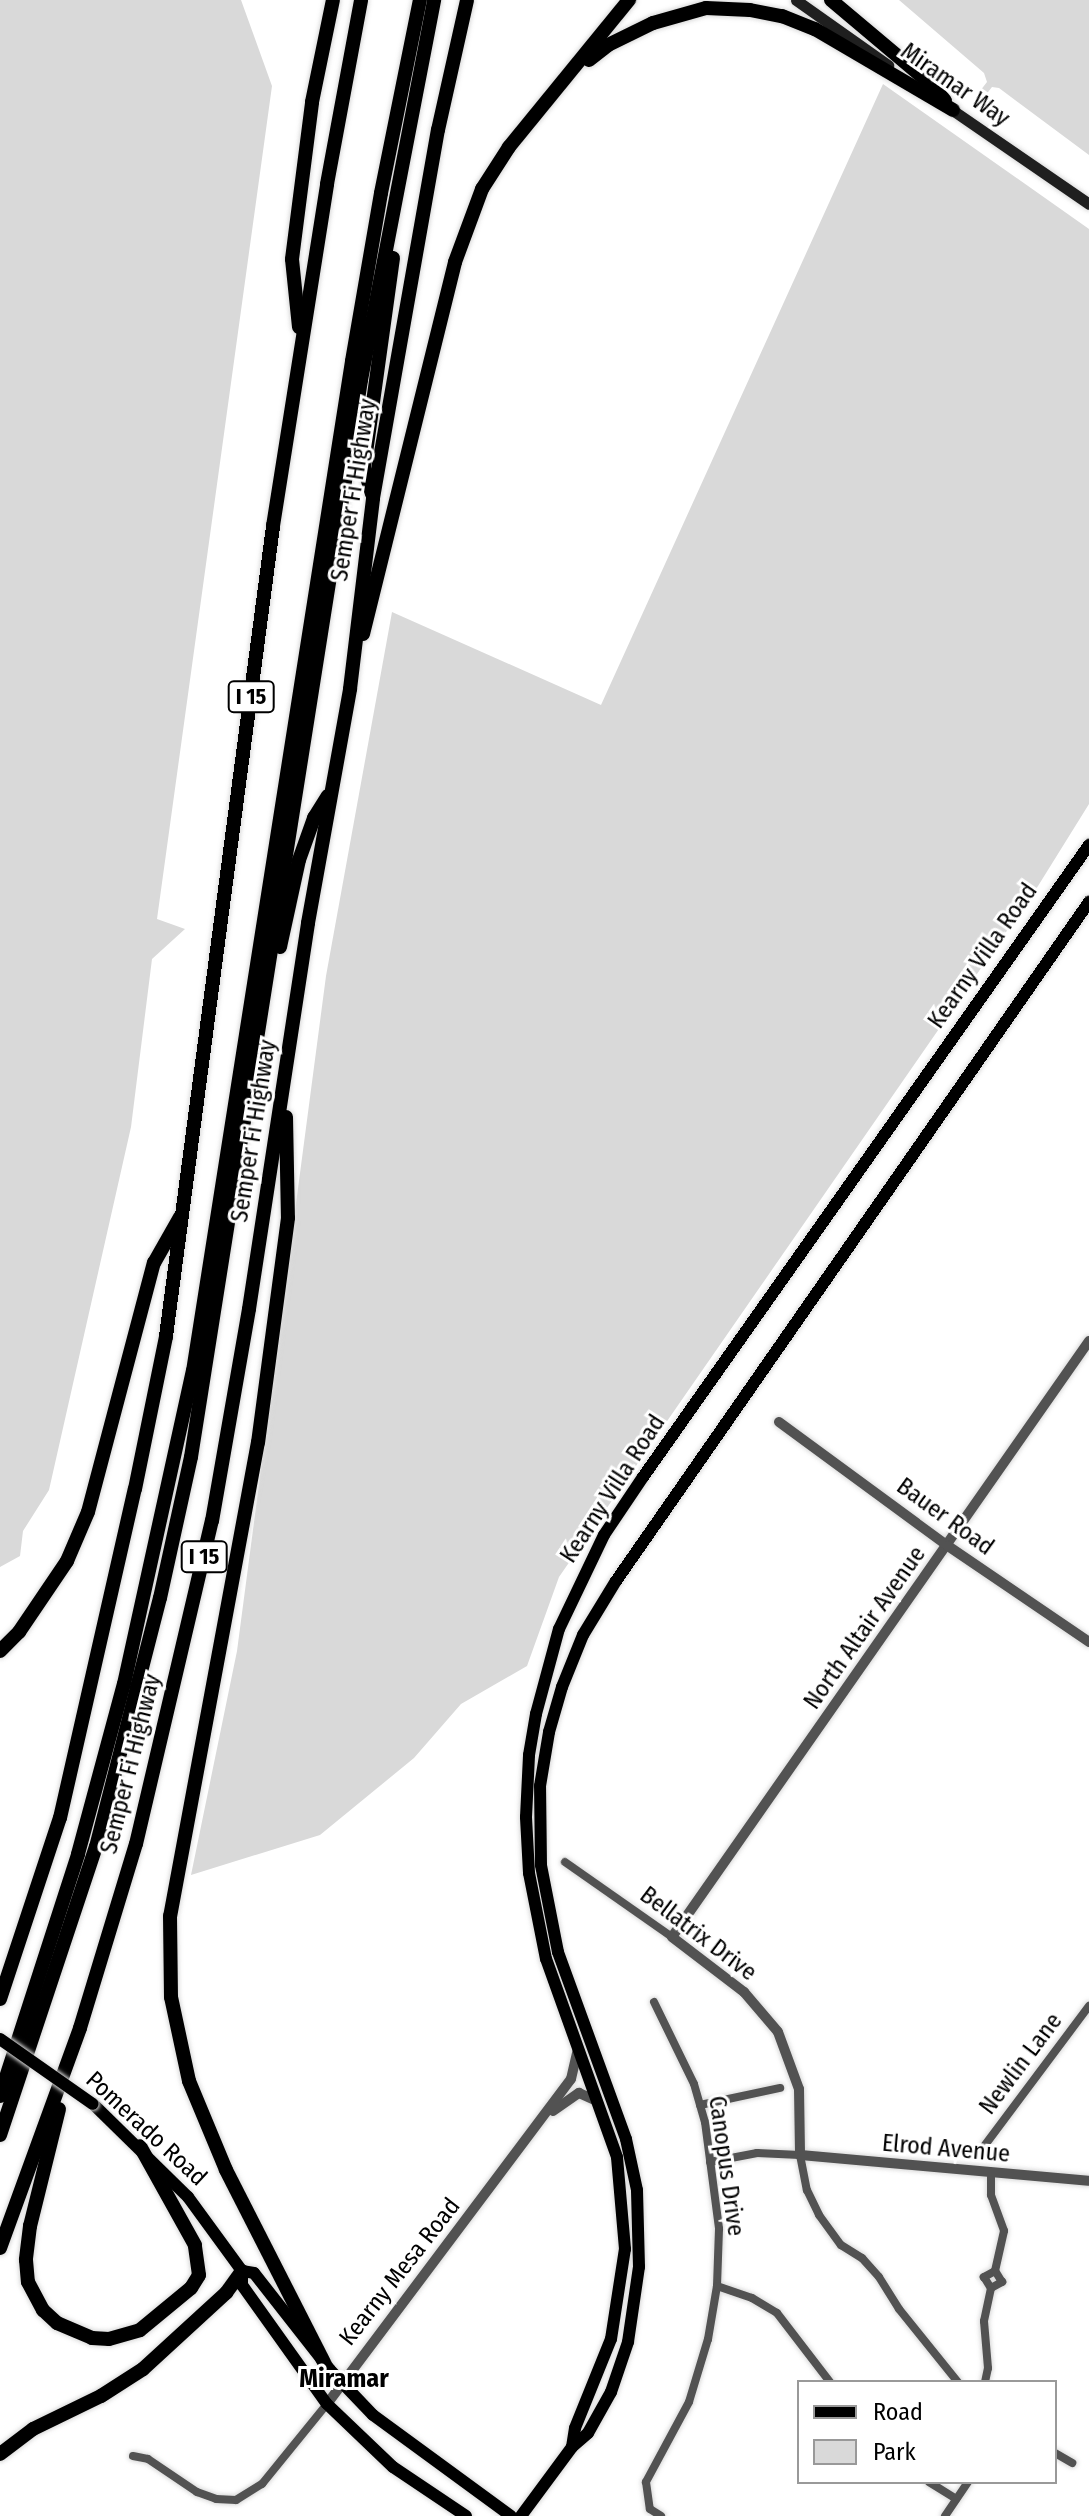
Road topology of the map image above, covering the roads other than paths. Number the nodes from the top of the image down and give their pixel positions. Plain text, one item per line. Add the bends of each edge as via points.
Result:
1 (333, 0) edge
2 (361, 0) edge
3 (420, 0) edge
4 (434, 0) edge
5 (467, 0) edge
6 (629, 0) edge
7 (796, 0) edge
8 (831, 0) edge
9 (570, 75) junction
10 (953, 110) junction
11 (394, 204) junction
12 (1089, 204) edge
13 (301, 347) junction
14 (373, 498) junction
15 (350, 689) junction
16 (333, 789) junction
17 (1089, 845) edge
18 (1089, 902) edge
19 (268, 981) junction
20 (285, 1076) junction
21 (184, 1210) junction
22 (1089, 1341) edge
23 (779, 1422) dead end
24 (948, 1546) junction
25 (1089, 1642) edge
26 (0, 1651) edge
27 (565, 1862) dead end
28 (672, 1937) junction
29 (0, 1999) edge
30 (654, 2002) dead end
31 (1089, 2006) edge
32 (80, 2028) junction
33 (0, 2039) edge
34 (578, 2046) junction
35 (780, 2088) dead end
36 (0, 2096) edge
37 (700, 2105) junction
38 (603, 2111) junction
39 (542, 2120) junction
40 (0, 2135) edge
41 (985, 2145) dead end
42 (140, 2146) junction
43 (800, 2155) junction
44 (710, 2162) junction
45 (991, 2173) junction
46 (1089, 2181) edge
47 (0, 2248) edge
48 (242, 2271) junction
49 (717, 2286) junction
50 (324, 2362) junction
51 (828, 2380) edge
52 (956, 2380) edge
53 (985, 2380) edge
54 (341, 2383) junction
55 (327, 2404) junction
56 (572, 2447) junction
57 (0, 2454) edge
58 (1057, 2454) edge
59 (133, 2456) dead end
60 (1072, 2463) dead end
61 (932, 2484) edge
62 (967, 2484) edge
63 (956, 2499) junction
64 (466, 2516) edge
65 (511, 2516) edge
66 (521, 2516) edge
67 (661, 2516) edge
68 (945, 2516) edge

1 - 13 highway via 312,102 292,259
2 - 13 highway, I 15
3 - 36 highway via 352,361 190,1386 124,1684 78,1854
4 - 11 highway
5 - 14 highway, Semper Fi Highway / I 15 via 438,130
6 - 9 highway
7 - 10 main road, Miramar Way
8 - 10 highway via 933,86
9 - 10 highway via 608,45 653,23 706,8 750,10 815,29
9 - 15 highway via 509,147 482,189 455,262
10 - 12 main road, Miramar Way
11 - 14 highway via 396,233 364,467
11 - 19 highway via 361,380
13 - 21 highway, I 15
14 - 15 highway, Semper Fi Highway / I 15
15 - 16 highway, Semper Fi Highway / I 15
16 - 19 highway via 314,818 299,860 286,929
16 - 20 highway, Semper Fi Highway / I 15
17 - 34 main road, Kearny Villa Road via 643,1477 604,1535 559,1629 536,1714 526,1817 540,1938
18 - 56 main road, Kearny Villa Road via 616,1581 583,1635 562,1687 540,1786 543,1880 558,1952 626,2139 637,2190 640,2244 634,2313 620,2366 599,2415
19 - 40 highway via 191,1457 160,1598 96,1847
20 - 32 highway, Semper Fi Highway / I 15 via 212,1521 136,1844
20 - 50 highway via 288,1218 258,1442 170,1916 171,1997 189,2081 226,2170
21 - 26 highway via 154,1263 78,1536 19,1632
21 - 29 highway, I 15 via 166,1336 93,1679 60,1818
22 - 24 street, North Altair Avenue
23 - 24 street, Bauer Road
24 - 25 street, Bauer Road
24 - 28 street, North Altair Avenue
27 - 28 street, Bellatrix Drive
28 - 43 street, Bellatrix Drive via 736,1984 778,2032 799,2089
30 - 37 street, Canopus Drive
31 - 41 street, Newlin Lane
32 - 42 highway via 26,2260 28,2282 43,2310 57,2323 92,2338 140,2330 191,2288 199,2275 195,2245
32 - 47 highway, Semper Fi Highway / I 15
33 - 42 main road, Pomerado Road, bridge via 93,2104
34 - 38 main road, Kearny Villa Road
34 - 39 street, Kearny Mesa Road via 571,2079
35 - 37 street
37 - 44 street, Canopus Drive
38 - 39 street, Kearny Mesa Road via 595,2098 579,2093
38 - 56 main road, Kearny Villa Road via 621,2178 624,2267 611,2339
39 - 54 street, Kearny Mesa Road
42 - 48 main road, Pomerado Road via 188,2197
43 - 44 street via 757,2153
43 - 45 street, Elrod Avenue
43 - 52 street, Bellatrix Drive via 819,2215 841,2245 879,2277
44 - 49 street, Canopus Drive via 719,2229
45 - 46 street, Elrod Avenue
45 - 53 street via 991,2195 1004,2231 995,2271 984,2277 991,2288 984,2321
48 - 50 main road via 254,2273
48 - 55 main road via 242,2285
48 - 57 highway via 226,2293 143,2369 33,2429
49 - 51 street via 777,2313
49 - 67 street, Canopus Drive via 689,2402 646,2482 650,2509
50 - 54 main road
54 - 55 street, Kearny Mesa Road
54 - 65 main road via 413,2447
55 - 59 street, Kearny Mesa Road via 262,2484 236,2500 197,2492 148,2459
55 - 64 main road via 393,2467
56 - 66 main road, Kearny Villa Road
58 - 60 street
61 - 63 street
62 - 63 street
63 - 68 street

